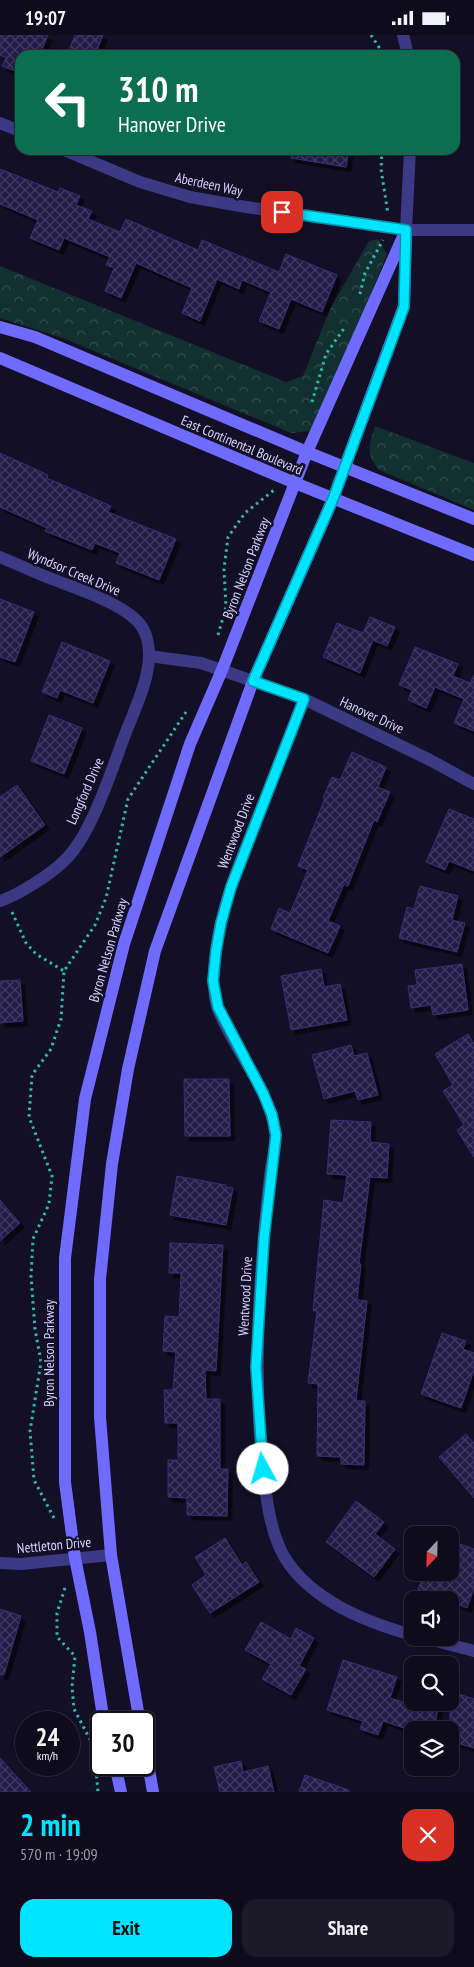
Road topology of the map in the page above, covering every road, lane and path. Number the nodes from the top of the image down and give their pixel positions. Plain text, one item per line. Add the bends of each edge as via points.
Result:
1 (371, 35) edge
2 (403, 35) edge
3 (381, 50) edge
4 (407, 50) edge
5 (0, 123) edge
6 (15, 129) edge
7 (76, 155) edge
8 (410, 155) edge
9 (406, 230) junction
10 (474, 230) edge
11 (0, 327) edge
12 (0, 358) edge
13 (307, 452) junction
14 (346, 468) junction
15 (295, 483) junction
16 (333, 499) junction
17 (474, 519) edge
18 (474, 555) edge
19 (0, 557) edge
20 (149, 656) junction
21 (222, 670) junction
22 (253, 681) junction
23 (304, 699) junction
24 (474, 784) edge
25 (3, 900) edge
26 (64, 971) dead end
27 (111, 1555) junction
28 (75, 1558) junction
29 (0, 1563) edge
30 (404, 1632) edge
31 (455, 1646) edge
32 (474, 1651) edge
33 (102, 1711) edge
34 (138, 1711) edge
35 (117, 1776) edge
36 (150, 1776) edge
37 (121, 1792) edge
38 (153, 1792) edge

1 - 3 path
2 - 4 street
5 - 6 street
7 - 9 street, Aberdeen Way via 140,183 190,197
8 - 9 street, Byron Nelson Parkway
9 - 10 street, Aberdeen Way
9 - 13 street, Byron Nelson Parkway
9 - 14 street, Byron Nelson Parkway via 404,307
11 - 13 street, East Continental Boulevard via 35,337
12 - 15 street, East Continental Boulevard
13 - 14 street, East Continental Boulevard
13 - 15 street, Byron Nelson Parkway
14 - 16 street, Byron Nelson Parkway
14 - 17 street, East Continental Boulevard
15 - 16 street, East Continental Boulevard
15 - 21 street, Byron Nelson Parkway
16 - 18 street, East Continental Boulevard
16 - 22 street, Byron Nelson Parkway
19 - 20 street, Wyndsor Creek Drive via 125,610 141,626 148,641
20 - 21 street via 201,663
20 - 25 street, Longford Drive via 142,691 97,807 78,844 64,862 15,896
21 - 22 street
21 - 28 street, Byron Nelson Parkway via 190,744 124,944 84,1099 65,1258 65,1482
22 - 23 street, Hanover Drive
22 - 27 street, Byron Nelson Parkway via 155,951 128,1069 112,1164 100,1279 100,1417
23 - 24 street, Hanover Drive via 430,759
23 - 30 street, Wentwood Drive via 231,887 221,923 213,981 218,1007 263,1093 276,1135 264,1238 256,1367 260,1449 275,1535 299,1576 312,1589 360,1617
25 - 26 path via 26,943 36,954
27 - 28 street, Nettleton Drive
27 - 34 street, Byron Nelson Parkway
28 - 29 street, Nettleton Drive
28 - 33 street, Byron Nelson Parkway
31 - 32 street
35 - 37 street
36 - 38 street

